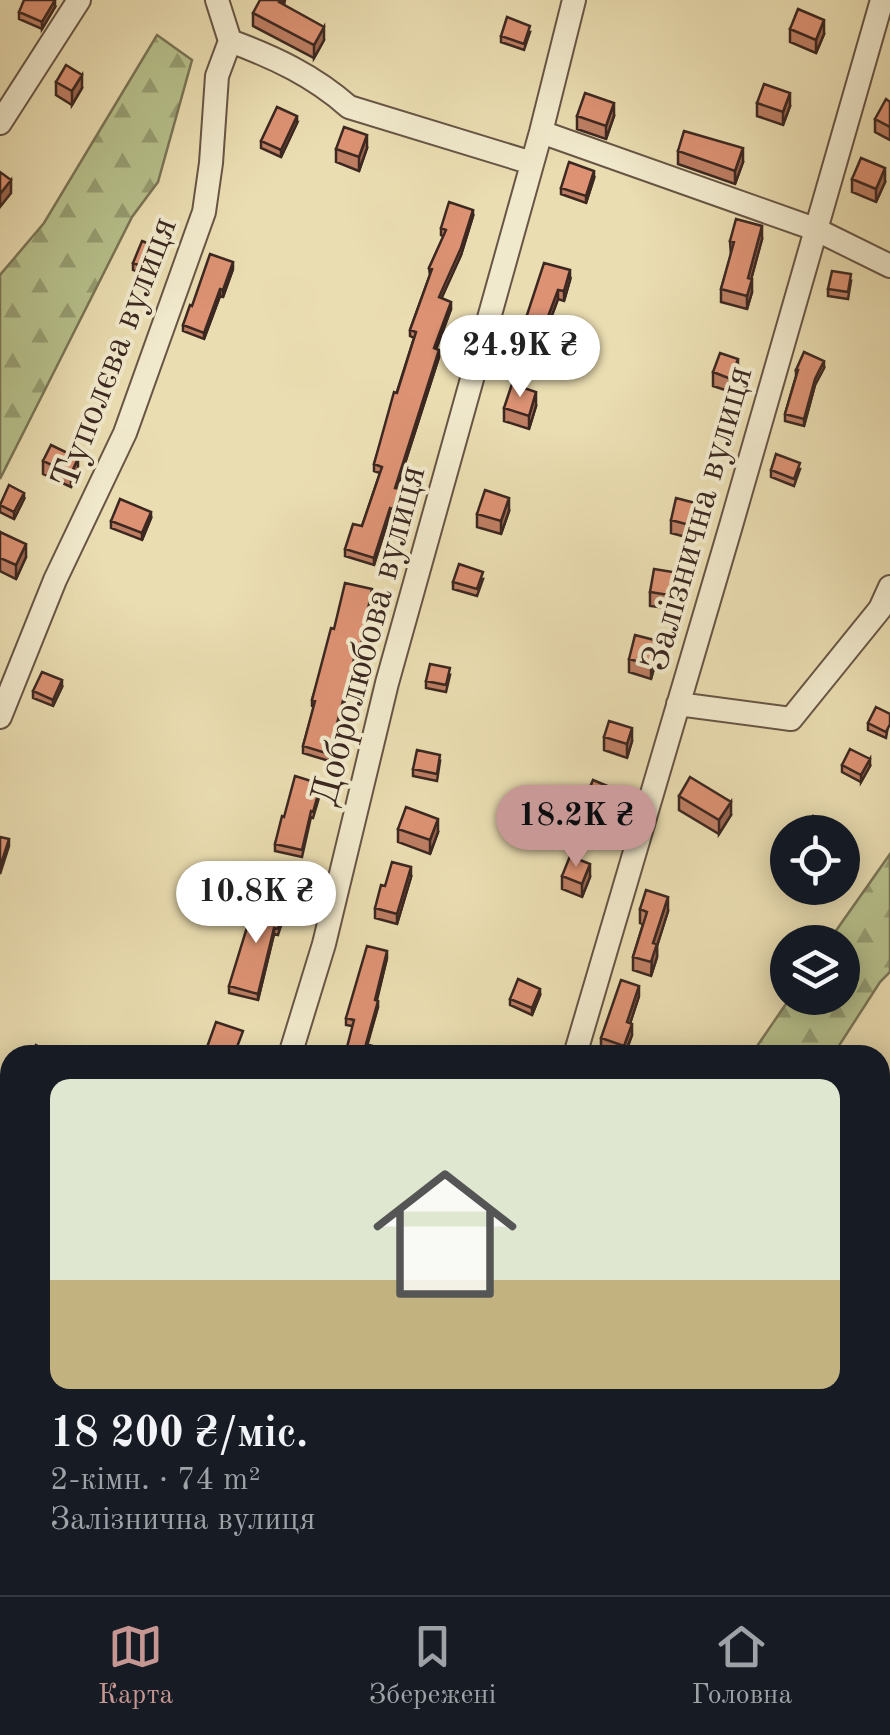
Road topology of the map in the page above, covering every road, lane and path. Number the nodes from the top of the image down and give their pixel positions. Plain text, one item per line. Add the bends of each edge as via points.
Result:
1 (78, 0) edge
2 (217, 0) edge
3 (574, 0) edge
4 (882, 0) edge
5 (230, 41) junction
6 (0, 123) edge
7 (541, 132) junction
8 (532, 162) junction
9 (815, 229) junction
10 (890, 266) edge
11 (890, 586) edge
12 (678, 704) junction
13 (0, 717) edge
14 (293, 1045) edge
15 (577, 1045) edge

1 - 6 street
2 - 5 street
3 - 7 street, Добролюбова вулиця
4 - 9 street, Залізнична вулиця
5 - 8 street via 328,88 349,107
5 - 13 street, Туполєва вулиця via 217,76 204,212 124,433
7 - 8 street, Добролюбова вулиця
7 - 9 street
8 - 14 street, Добролюбова вулиця
9 - 10 street
9 - 12 street, Залізнична вулиця
11 - 12 street via 880,609 791,719
12 - 15 street, Залізнична вулиця

